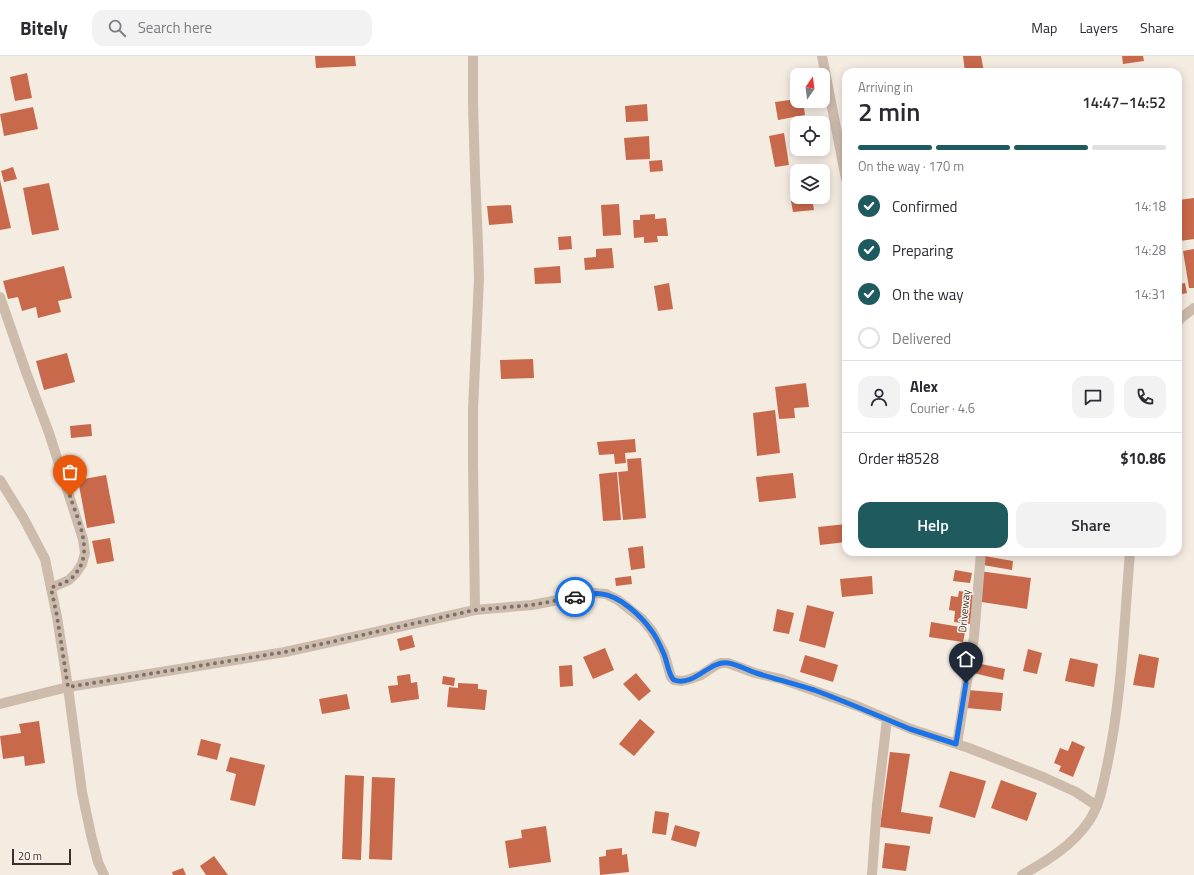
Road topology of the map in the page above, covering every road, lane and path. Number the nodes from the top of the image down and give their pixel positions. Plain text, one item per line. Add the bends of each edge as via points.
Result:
1 (473, 56) edge
2 (822, 56) edge
3 (842, 158) edge
4 (0, 297) edge
5 (1194, 308) edge
6 (1182, 317) edge
7 (0, 480) edge
8 (981, 556) edge
9 (1130, 556) edge
10 (51, 588) junction
11 (475, 610) junction
12 (68, 687) junction
13 (0, 704) edge
14 (887, 719) junction
15 (956, 744) junction
16 (1097, 806) junction
17 (104, 875) edge
18 (872, 875) edge
19 (1022, 875) edge

1 - 11 street via 479,272 472,464
2 - 3 street
4 - 10 street via 49,433 83,539 85,553 82,564 69,580
5 - 6 street
7 - 10 street via 44,559
8 - 15 street, Driveway via 974,637
9 - 16 street via 1114,734
10 - 12 street
11 - 12 street via 285,652
11 - 14 street via 532,605 595,593 606,594 631,610 652,631 664,652 674,680 690,679 716,665 728,663 815,690
12 - 13 street
12 - 17 street via 84,799 98,862
14 - 15 street
14 - 18 street
15 - 16 street via 1044,777 1076,792
16 - 19 street via 1090,820 1072,842

